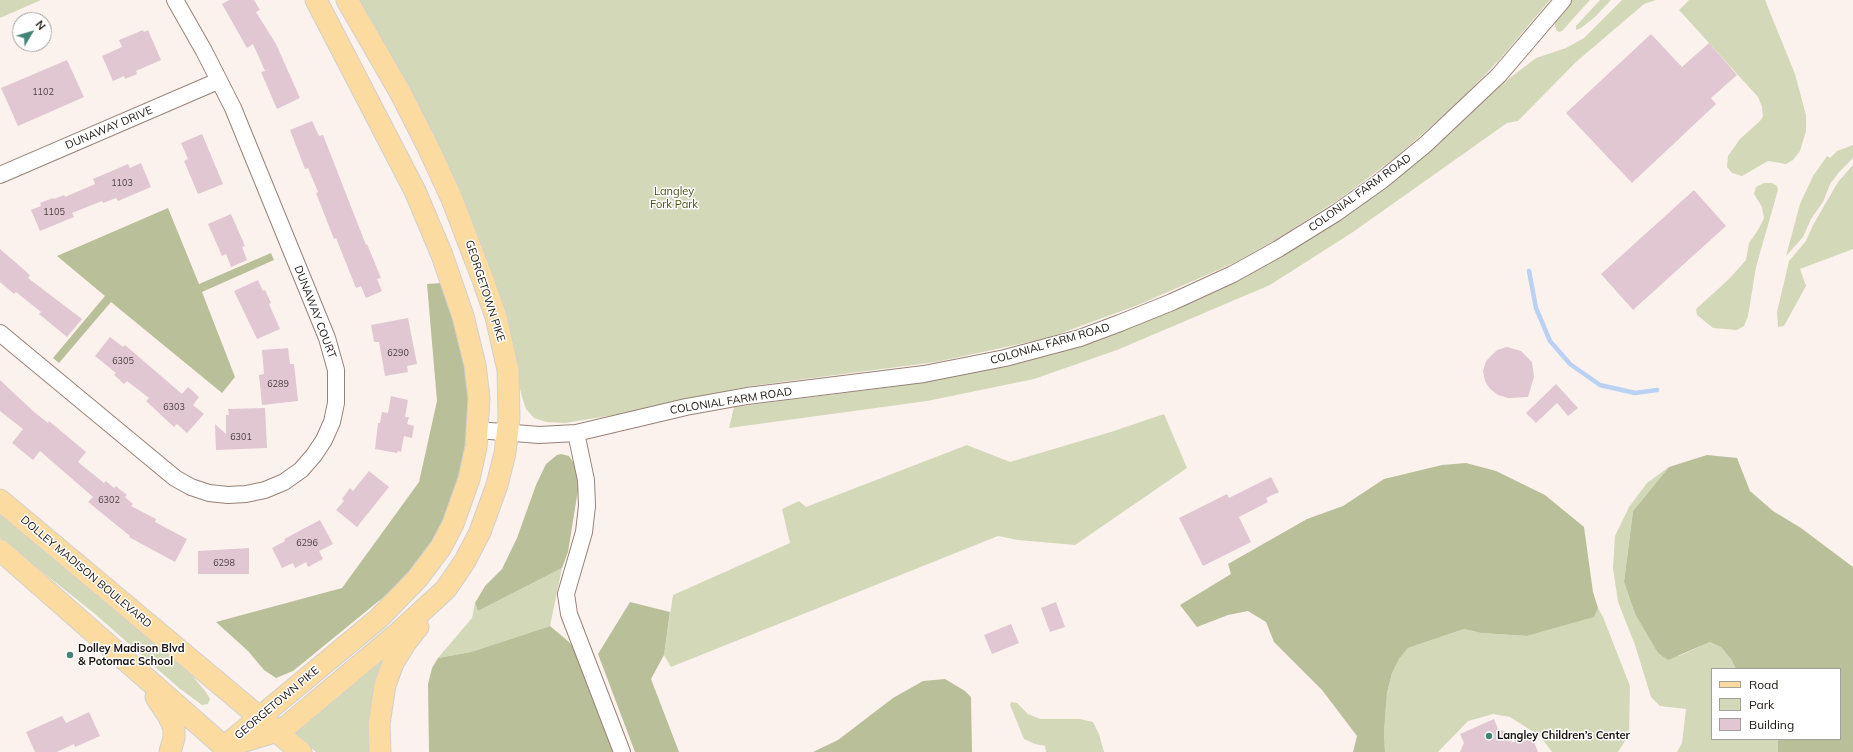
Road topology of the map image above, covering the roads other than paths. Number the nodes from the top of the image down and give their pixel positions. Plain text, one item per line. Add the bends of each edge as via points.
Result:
1 (175, 0) edge
2 (316, 0) edge
3 (347, 0) edge
4 (1563, 0) edge
5 (218, 81) junction
6 (0, 175) edge
7 (0, 333) edge
8 (478, 430) junction
9 (508, 433) junction
10 (576, 433) junction
11 (0, 500) edge
12 (0, 550) edge
13 (446, 589) junction
14 (134, 668) junction
15 (260, 717) junction
16 (276, 731) junction
17 (223, 750) edge
18 (170, 752) edge
19 (301, 752) edge
20 (380, 752) edge
21 (622, 752) edge

1 - 5 street, DUNAWAY COURT
2 - 8 main road, GEORGETOWN PIKE via 415,191 442,255 472,349 478,398
3 - 9 main road, GEORGETOWN PIKE via 431,152 477,261 505,352 510,394
4 - 10 street, COLONIAL FARM ROAD via 1499,76 1426,144 1381,180 1336,213 1278,249 1233,274 1172,302 1086,335 1005,358 924,374 747,396 686,407
5 - 6 street, DUNAWAY DRIVE
5 - 7 street, DUNAWAY COURT via 233,108 262,179 336,370 336,403 332,422 314,455 301,470 284,482 265,490 228,495 209,493 191,487 175,478
8 - 9 street, COLONIAL FARM ROAD
8 - 15 main road, GEORGETOWN PIKE via 474,462 459,511 441,547 427,566 383,614
9 - 10 street, COLONIAL FARM ROAD
9 - 13 main road, GEORGETOWN PIKE via 502,468 487,516 473,548
10 - 21 street via 586,480 587,506 584,532 566,594 569,614
11 - 15 main road, DOLLEY MADISON BOULEVARD
12 - 14 main road
13 - 16 main road, GEORGETOWN PIKE via 307,710 287,726
13 - 20 main road via 406,642 388,674 380,712
14 - 17 main road
14 - 18 main road via 171,719 174,738
15 - 16 main road, DOLLEY MADISON BOULEVARD
15 - 17 main road, GEORGETOWN PIKE
16 - 17 main road, GEORGETOWN PIKE
16 - 19 main road, DOLLEY MADISON BOULEVARD

